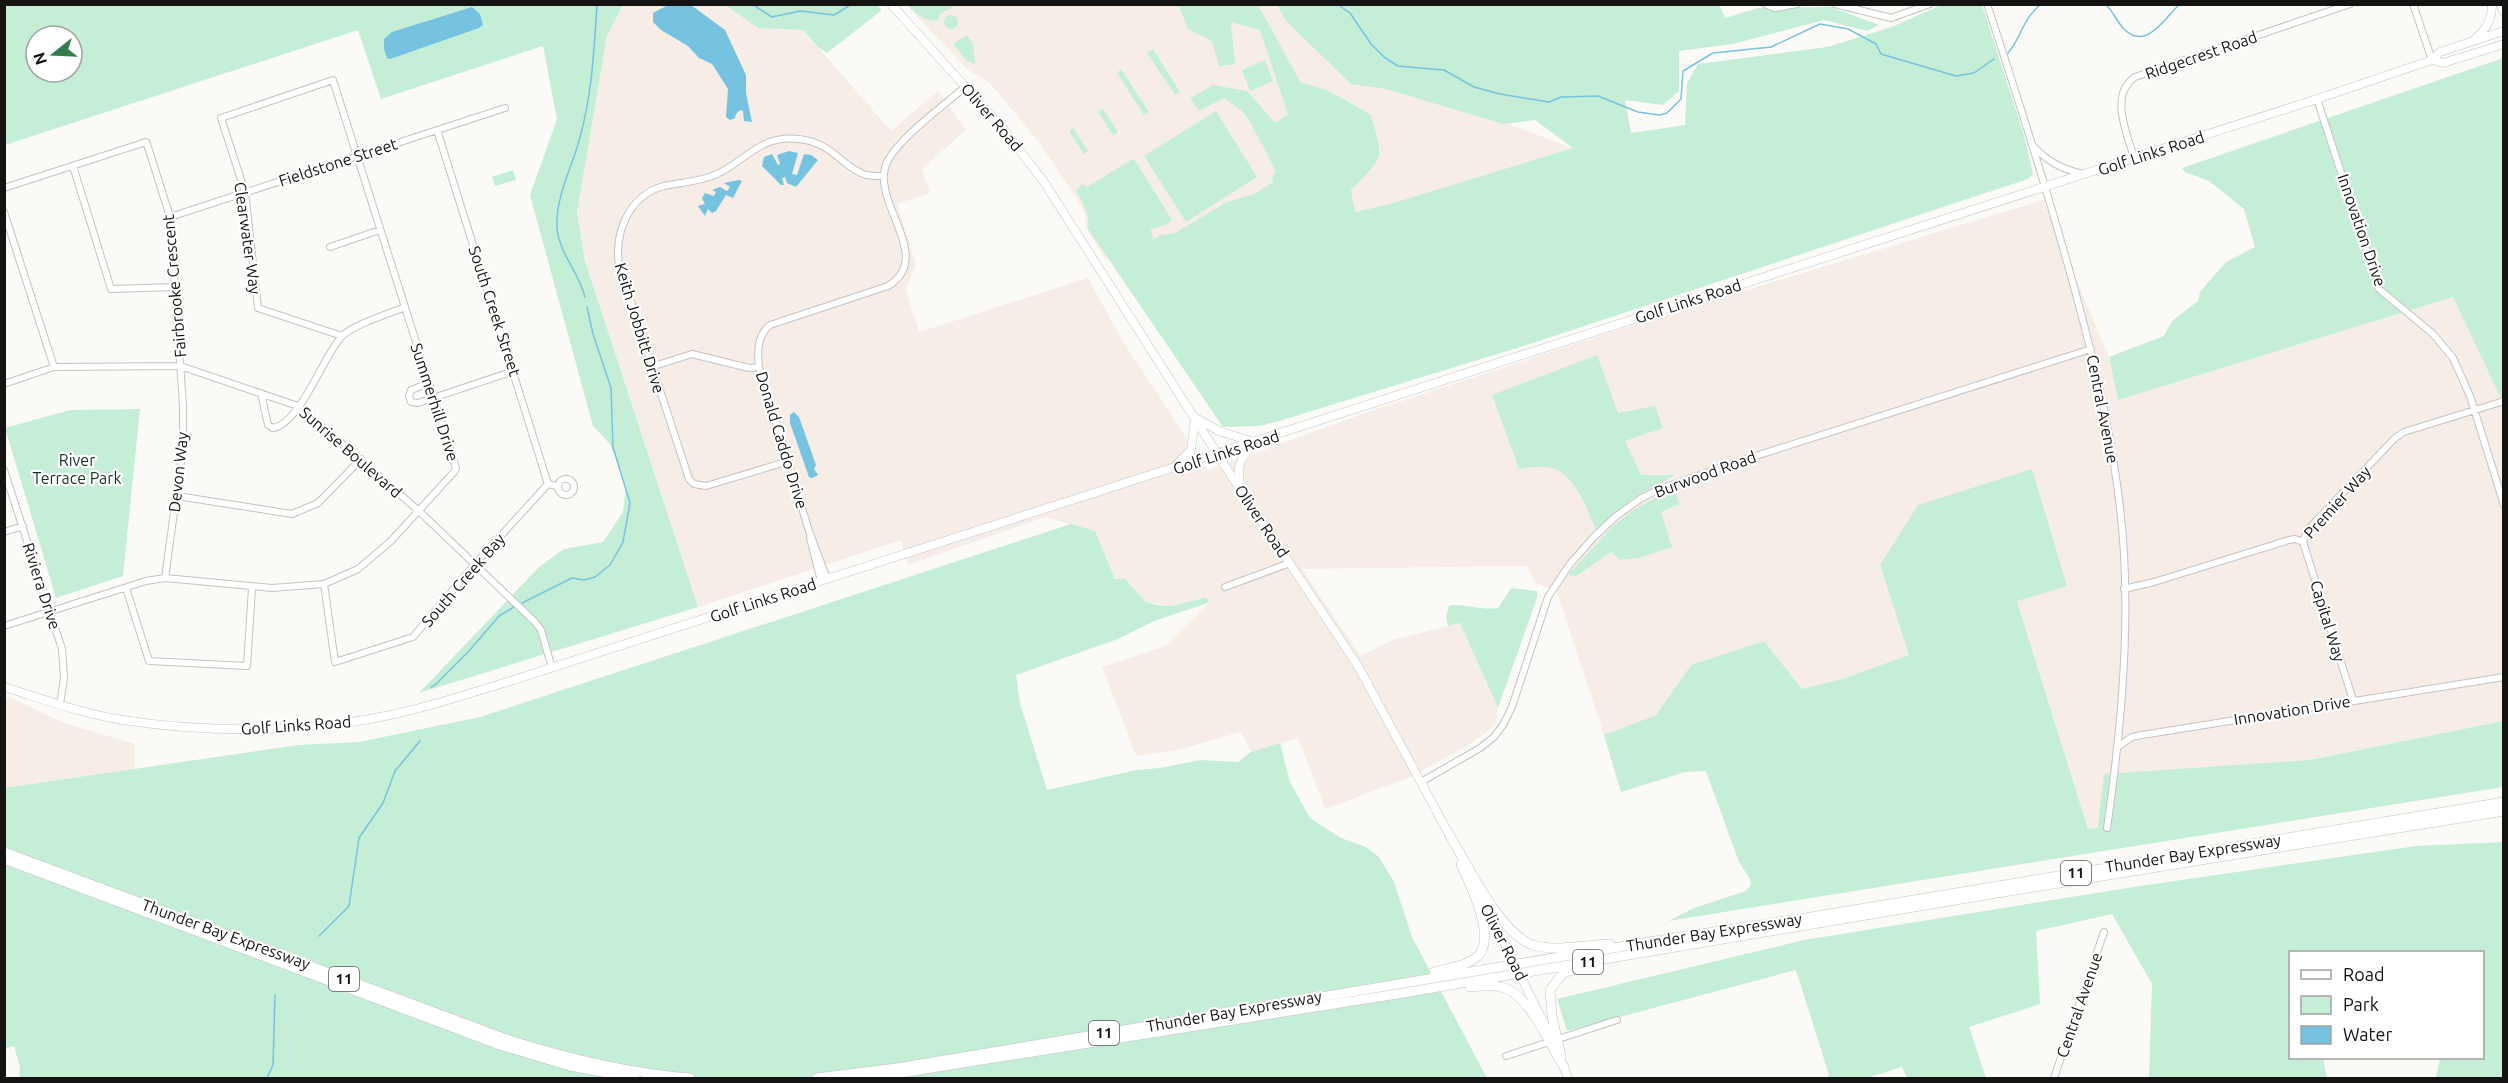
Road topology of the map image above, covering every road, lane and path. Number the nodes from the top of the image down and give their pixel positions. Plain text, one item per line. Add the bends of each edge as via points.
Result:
1 (891, 4) edge
2 (1765, 4) edge
3 (1797, 4) edge
4 (1835, 4) edge
5 (1930, 4) edge
6 (1986, 4) edge
7 (2350, 4) edge
8 (2413, 4) edge
9 (2492, 4) edge
10 (2500, 4) edge
11 (2504, 12) edge
12 (2504, 31) edge
13 (2474, 40) junction
14 (2504, 44) edge
15 (2486, 48) junction
16 (2504, 50) edge
17 (2432, 60) junction
18 (965, 87) junction
19 (2317, 99) junction
20 (505, 108) dead end
21 (221, 118) joint
22 (437, 130) junction
23 (2031, 145) junction
24 (356, 155) junction
25 (2134, 158) junction
26 (73, 166) junction
27 (2084, 174) junction
28 (884, 176) junction
29 (2045, 185) junction
30 (4, 188) edge
31 (246, 192) junction
32 (4, 212) edge
33 (170, 217) junction
34 (380, 230) junction
35 (330, 247) dead end
36 (174, 287) junction
37 (405, 307) junction
38 (342, 336) junction
39 (2091, 349) junction
40 (180, 366) junction
41 (651, 367) junction
42 (759, 367) junction
43 (54, 368) junction
44 (514, 371) junction
45 (429, 383) junction
46 (4, 384) edge
47 (261, 393) junction
48 (434, 398) junction
49 (2504, 401) edge
50 (298, 406) junction
51 (2475, 410) junction
52 (1195, 418) junction
53 (1256, 442) junction
54 (1217, 455) junction
55 (361, 459) junction
56 (789, 460) junction
57 (4, 470) edge
58 (1171, 470) junction
59 (548, 484) junction
60 (557, 486) dead end
61 (1240, 489) junction
62 (177, 496) junction
63 (2504, 505) edge
64 (419, 511) junction
65 (23, 526) junction
66 (4, 532) edge
67 (2303, 542) junction
68 (1290, 563) junction
69 (475, 564) junction
70 (165, 578) junction
71 (824, 580) junction
72 (324, 584) junction
73 (1225, 587) dead end
74 (126, 588) junction
75 (252, 588) junction
76 (2124, 589) junction
77 (50, 613) junction
78 (4, 627) edge
79 (552, 668) junction
80 (2504, 677) edge
81 (4, 687) edge
82 (2353, 700) junction
83 (60, 704) junction
84 (2119, 746) junction
85 (1421, 782) junction
86 (2504, 802) edge
87 (2504, 811) edge
88 (2107, 828) dead end
89 (1449, 834) junction
90 (4, 852) edge
91 (4, 859) edge
92 (2104, 932) dead end
93 (1649, 942) junction
94 (1656, 951) junction
95 (1518, 969) junction
96 (1390, 985) junction
97 (1397, 994) junction
98 (1617, 1020) dead end
99 (1553, 1042) junction
100 (1506, 1056) dead end
101 (1564, 1067) joint
102 (634, 1078) edge
103 (690, 1078) edge
104 (817, 1078) edge
105 (869, 1078) edge
106 (1568, 1078) edge
107 (2054, 1078) edge

1 - 18 main road, Oliver Road
2 - 3 street via 1775,8
4 - 5 street via 1892,18
6 - 23 street, Central Avenue
7 - 25 street, Ridgecrest Road via 2135,77 2123,91 2120,105
8 - 17 street
9 - 13 main road via 2490,20
10 - 11 main road
12 - 13 main road, Golf Links Road
13 - 17 main road, Golf Links Road via 2440,52
14 - 15 main road, Golf Links Road
15 - 16 main road
15 - 17 main road, Golf Links Road via 2443,63
17 - 19 main road, Golf Links Road
18 - 28 street via 893,151
18 - 52 main road, Oliver Road via 1044,182
19 - 25 main road, Golf Links Road
19 - 51 street, Innovation Drive via 2379,289 2433,334 2453,358
20 - 22 street, Fieldstone Street
21 - 24 street, Summerhill Drive via 333,80
21 - 31 street, Clearwater Way
22 - 24 street, Fieldstone Street
22 - 44 street, South Creek Street
23 - 27 street via 2046,160
23 - 29 street, Central Avenue
24 - 31 street, Fieldstone Street
24 - 34 street, Summerhill Drive
25 - 27 main road, Golf Links Road
26 - 30 street, Fairbrooke Crescent
26 - 33 street, Fairbrooke Crescent via 146,142
26 - 36 street via 111,289
27 - 29 main road, Golf Links Road
28 - 41 street, Keith Jobbitt Drive via 865,174 823,145 784,138 751,150 717,174 658,188 642,198 622,225 617,253
28 - 42 street, Donald Caddo Drive via 906,253 902,275 888,286 770,325 759,343
29 - 39 street, Central Avenue
29 - 53 main road, Golf Links Road
31 - 33 street, Fieldstone Street
31 - 38 street, Clearwater Way via 258,308
32 - 43 street
33 - 36 street, Fairbrooke Crescent
34 - 35 street
34 - 37 street, Summerhill Drive
36 - 40 street, Fairbrooke Crescent
37 - 38 street
37 - 45 street, Summerhill Drive
38 - 50 street
39 - 76 street, Central Avenue via 2116,480
39 - 85 street, Burwood Road via 1737,462 1640,499 1593,538 1548,597 1512,707 1494,737
40 - 43 street, Sunrise Boulevard
40 - 47 street, Sunrise Boulevard
40 - 62 street, Devon Way via 183,447
41 - 42 street via 692,354
41 - 56 street, Keith Jobbitt Drive via 686,474 694,484 706,486
42 - 56 street, Donald Caddo Drive
43 - 46 street, Sunrise Boulevard
44 - 48 street
44 - 59 street, South Creek Street
45 - 48 street, Summerhill Drive
45 - 48 street via 411,390 410,399 415,404
47 - 50 street, Sunrise Boulevard
47 - 50 street via 266,420 273,428 279,427
48 - 64 street, Summerhill Drive via 456,468
49 - 51 street, Premier Way
50 - 55 street, Sunrise Boulevard
51 - 63 street, Innovation Drive
51 - 67 street, Premier Way via 2395,438 2314,522
52 - 53 main road
52 - 54 main road, Oliver Road
52 - 58 main road via 1191,450
53 - 54 main road, Golf Links Road
53 - 61 main road via 1241,457
54 - 58 main road, Golf Links Road
54 - 61 main road, Oliver Road
55 - 62 street via 318,503 292,514
55 - 64 street, Sunrise Boulevard
56 - 71 street, Donald Caddo Drive via 811,548
57 - 65 street, Riviera Drive
58 - 71 main road, Golf Links Road
59 - 60 street
59 - 69 street, South Creek Bay
61 - 68 main road, Oliver Road
62 - 70 street, Devon Way
64 - 69 street, Sunrise Boulevard
64 - 72 street, Summerhill Drive via 358,569
65 - 66 street
65 - 77 street, Riviera Drive
67 - 76 street, Premier Way via 2289,540
67 - 82 street, Capital Way
68 - 73 street
68 - 85 main road, Oliver Road via 1358,666
69 - 72 street, South Creek Bay via 413,637 336,662
69 - 79 street, Sunrise Boulevard via 541,630
70 - 74 street, Summerhill Drive
70 - 75 street, Summerhill Drive
71 - 79 main road, Golf Links Road
72 - 75 street, Summerhill Drive
74 - 75 street via 149,661 248,666
74 - 77 street, Summerhill Drive
76 - 84 street, Central Avenue
77 - 78 street, Summerhill Drive
77 - 83 street, Riviera Drive via 62,649 64,678
79 - 83 main road, Golf Links Road via 391,715 325,725 254,730 123,720
80 - 82 street, Innovation Drive
81 - 83 main road, Golf Links Road
82 - 84 street, Innovation Drive via 2142,735
84 - 88 street, Central Avenue
85 - 89 main road, Oliver Road
86 - 93 highway, Thunder Bay Expressway / 11
87 - 94 highway, Thunder Bay Expressway / 11
89 - 93 highway via 1493,907 1522,940 1550,947
89 - 95 main road, Oliver Road
89 - 96 highway via 1484,924 1482,950 1460,965
90 - 103 highway, Thunder Bay Expressway / 11 via 506,1039 573,1059
91 - 102 highway, Thunder Bay Expressway / 11 via 500,1045 570,1066
92 - 107 street, Central Avenue
93 - 95 highway, Thunder Bay Expressway / 11
94 - 95 highway, Thunder Bay Expressway / 11
94 - 99 highway via 1570,970 1557,978 1550,990
95 - 96 highway, Thunder Bay Expressway / 11
95 - 97 highway, Thunder Bay Expressway / 11
95 - 99 main road, Oliver Road
96 - 104 highway, Thunder Bay Expressway / 11
97 - 99 highway via 1494,985 1508,989 1524,1002
97 - 105 highway, Thunder Bay Expressway / 11
98 - 99 street
99 - 100 street
99 - 101 highway
101 - 106 main road

